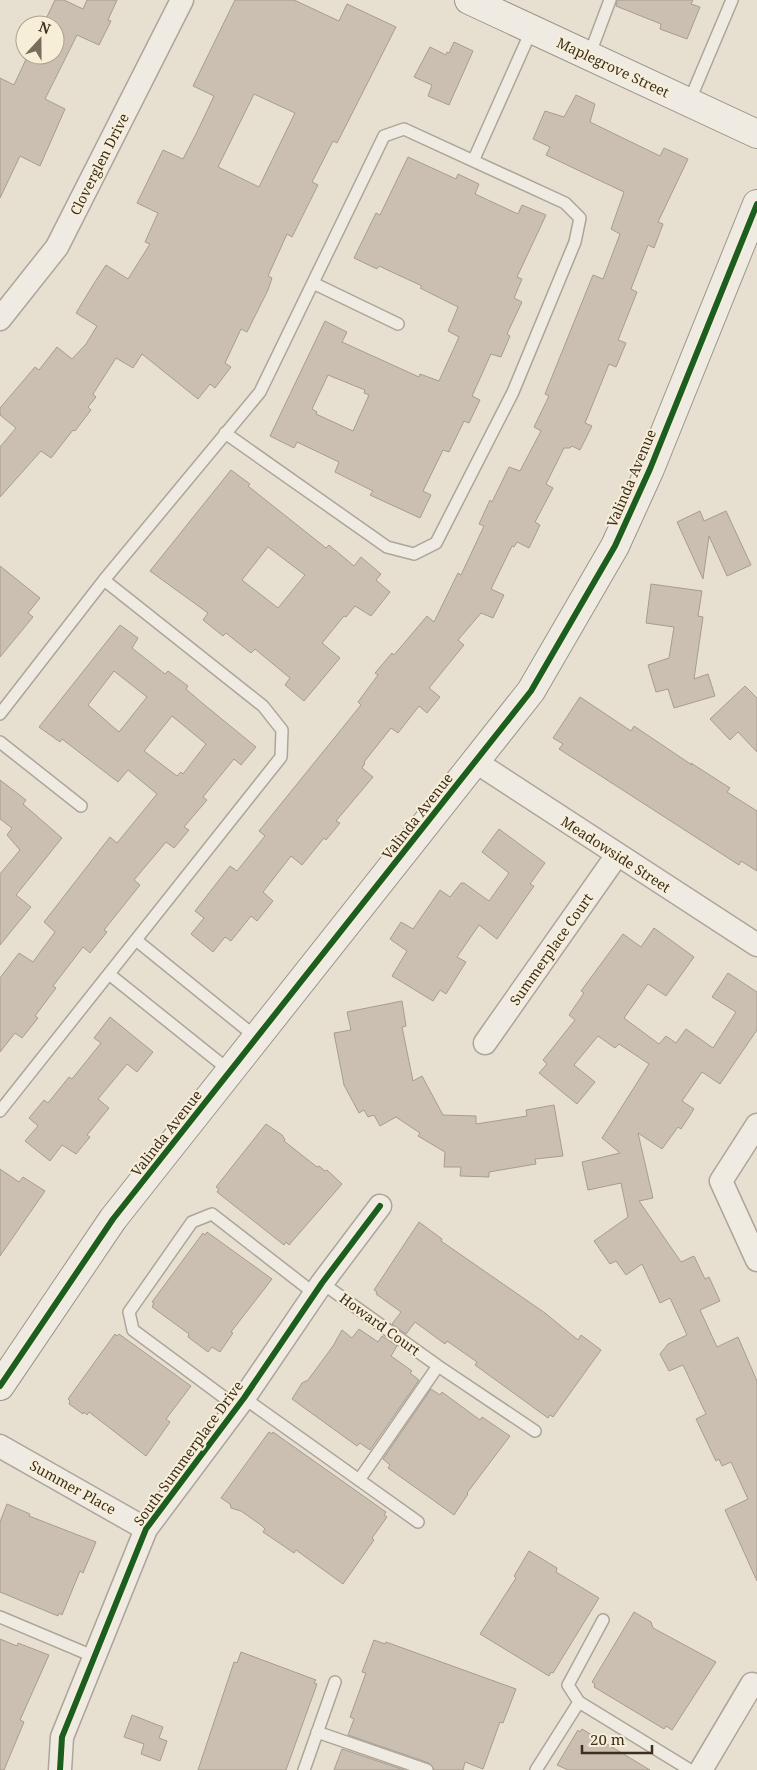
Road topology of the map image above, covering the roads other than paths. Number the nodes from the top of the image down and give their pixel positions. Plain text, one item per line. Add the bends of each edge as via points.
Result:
1 (182, 0) edge
2 (610, 0) edge
3 (732, 0) edge
4 (484, 3) edge
5 (532, 30) junction
6 (589, 56) junction
7 (689, 102) junction
8 (757, 134) edge
9 (474, 159) junction
10 (757, 204) edge
11 (313, 283) junction
12 (0, 319) edge
13 (398, 324) dead end
14 (225, 433) junction
15 (104, 580) junction
16 (0, 714) edge
17 (0, 742) edge
18 (476, 762) junction
19 (81, 806) dead end
20 (617, 855) junction
21 (136, 940) junction
22 (757, 945) edge
23 (109, 974) junction
24 (257, 1038) junction
25 (484, 1043) dead end
26 (231, 1071) junction
27 (0, 1111) edge
28 (757, 1125) edge
29 (380, 1206) dead end
30 (757, 1260) edge
31 (319, 1289) junction
32 (438, 1366) junction
33 (0, 1386) edge
34 (240, 1402) junction
35 (535, 1431) dead end
36 (0, 1446) edge
37 (359, 1480) junction
38 (418, 1522) dead end
39 (146, 1528) junction
40 (0, 1617) edge
41 (603, 1620) dead end
42 (95, 1657) junction
43 (334, 1682) dead end
44 (752, 1684) dead end
45 (579, 1702) junction
46 (317, 1732) junction
47 (60, 1770) edge
48 (304, 1770) edge
49 (427, 1770) edge
50 (536, 1770) edge
51 (690, 1770) edge
52 (701, 1770) edge

1 - 12 street, Cloverglen Drive via 57,247
2 - 6 lane
3 - 7 lane
4 - 5 main road, Maplegrove Street
5 - 6 main road, Maplegrove Street
5 - 9 lane
6 - 7 main road, Maplegrove Street
7 - 8 main road, Maplegrove Street
9 - 11 lane via 404,129 384,136
9 - 14 lane via 565,203 580,218 575,242 513,392 436,543 414,554 387,547
10 - 18 main road, Valinda Avenue via 650,469 615,546 531,691
11 - 13 lane
11 - 14 lane via 260,392
14 - 15 lane
15 - 16 lane
15 - 21 lane via 263,706 282,730 281,757
17 - 19 lane
18 - 20 street, Meadowside Street
18 - 24 main road, Valinda Avenue
20 - 22 street, Meadowside Street
20 - 25 street, Summerplace Court
21 - 23 lane
21 - 24 lane
23 - 26 lane
23 - 27 lane
24 - 26 main road, Valinda Avenue
26 - 33 main road, Valinda Avenue via 113,1219
28 - 30 street via 722,1181
29 - 31 street, South Summerplace Drive
31 - 32 lane, Howard Court
31 - 34 street, South Summerplace Drive
31 - 34 lane, Howard Court via 212,1214 192,1222 129,1312 133,1330
32 - 35 lane, Howard Court
32 - 37 lane
34 - 37 lane
34 - 39 street, South Summerplace Drive
36 - 39 street, Summer Place
37 - 38 lane
39 - 42 street, South Summerplace Drive
40 - 42 lane
41 - 45 lane via 568,1685
42 - 47 street, South Summerplace Drive via 62,1737
43 - 46 lane
44 - 52 street
45 - 50 lane
45 - 51 lane
46 - 48 lane
46 - 49 lane

